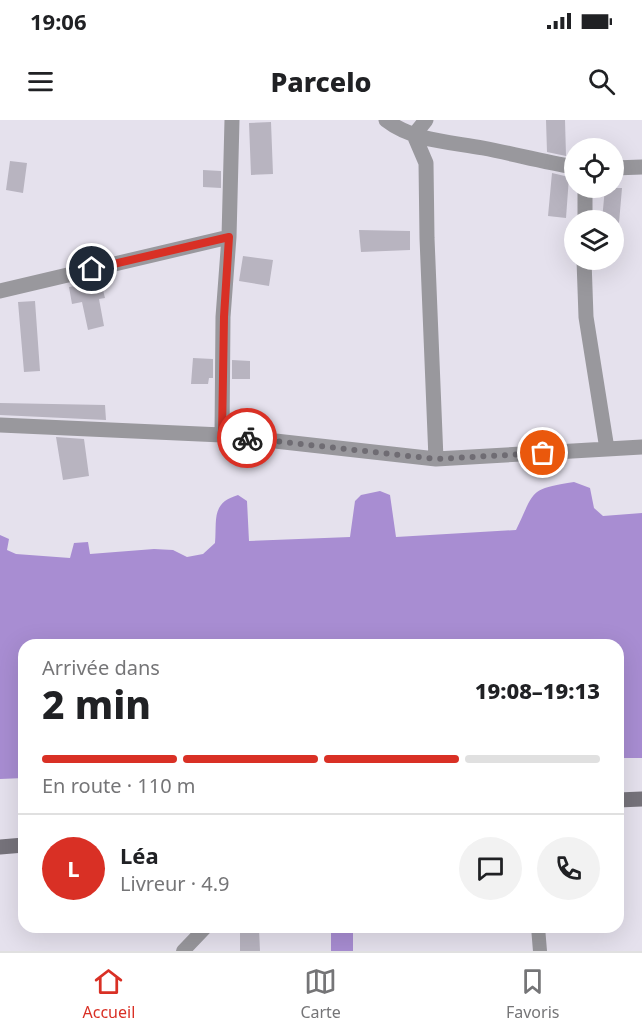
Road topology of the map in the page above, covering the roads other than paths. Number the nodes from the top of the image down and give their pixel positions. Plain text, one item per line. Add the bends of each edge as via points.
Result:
1 (232, 120) edge
2 (386, 120) edge
3 (426, 120) edge
4 (414, 135) junction
5 (564, 165) edge
6 (642, 167) edge
7 (624, 168) edge
8 (229, 237) junction
9 (584, 270) edge
10 (0, 291) edge
11 (0, 425) edge
12 (222, 435) junction
13 (642, 447) edge
14 (607, 449) junction
15 (436, 459) junction
16 (642, 799) edge
17 (624, 800) edge
18 (18, 846) edge
19 (0, 847) edge
20 (200, 933) edge
21 (538, 933) edge
22 (183, 951) edge
23 (540, 951) edge

1 - 8 street
2 - 4 street
3 - 4 street
4 - 5 street
4 - 15 street via 426,163
6 - 7 street
8 - 10 street
8 - 12 street
9 - 14 street via 586,317
11 - 12 street
12 - 15 street
13 - 14 street
14 - 15 street
16 - 17 main road
18 - 19 main road
20 - 22 lane
21 - 23 lane

